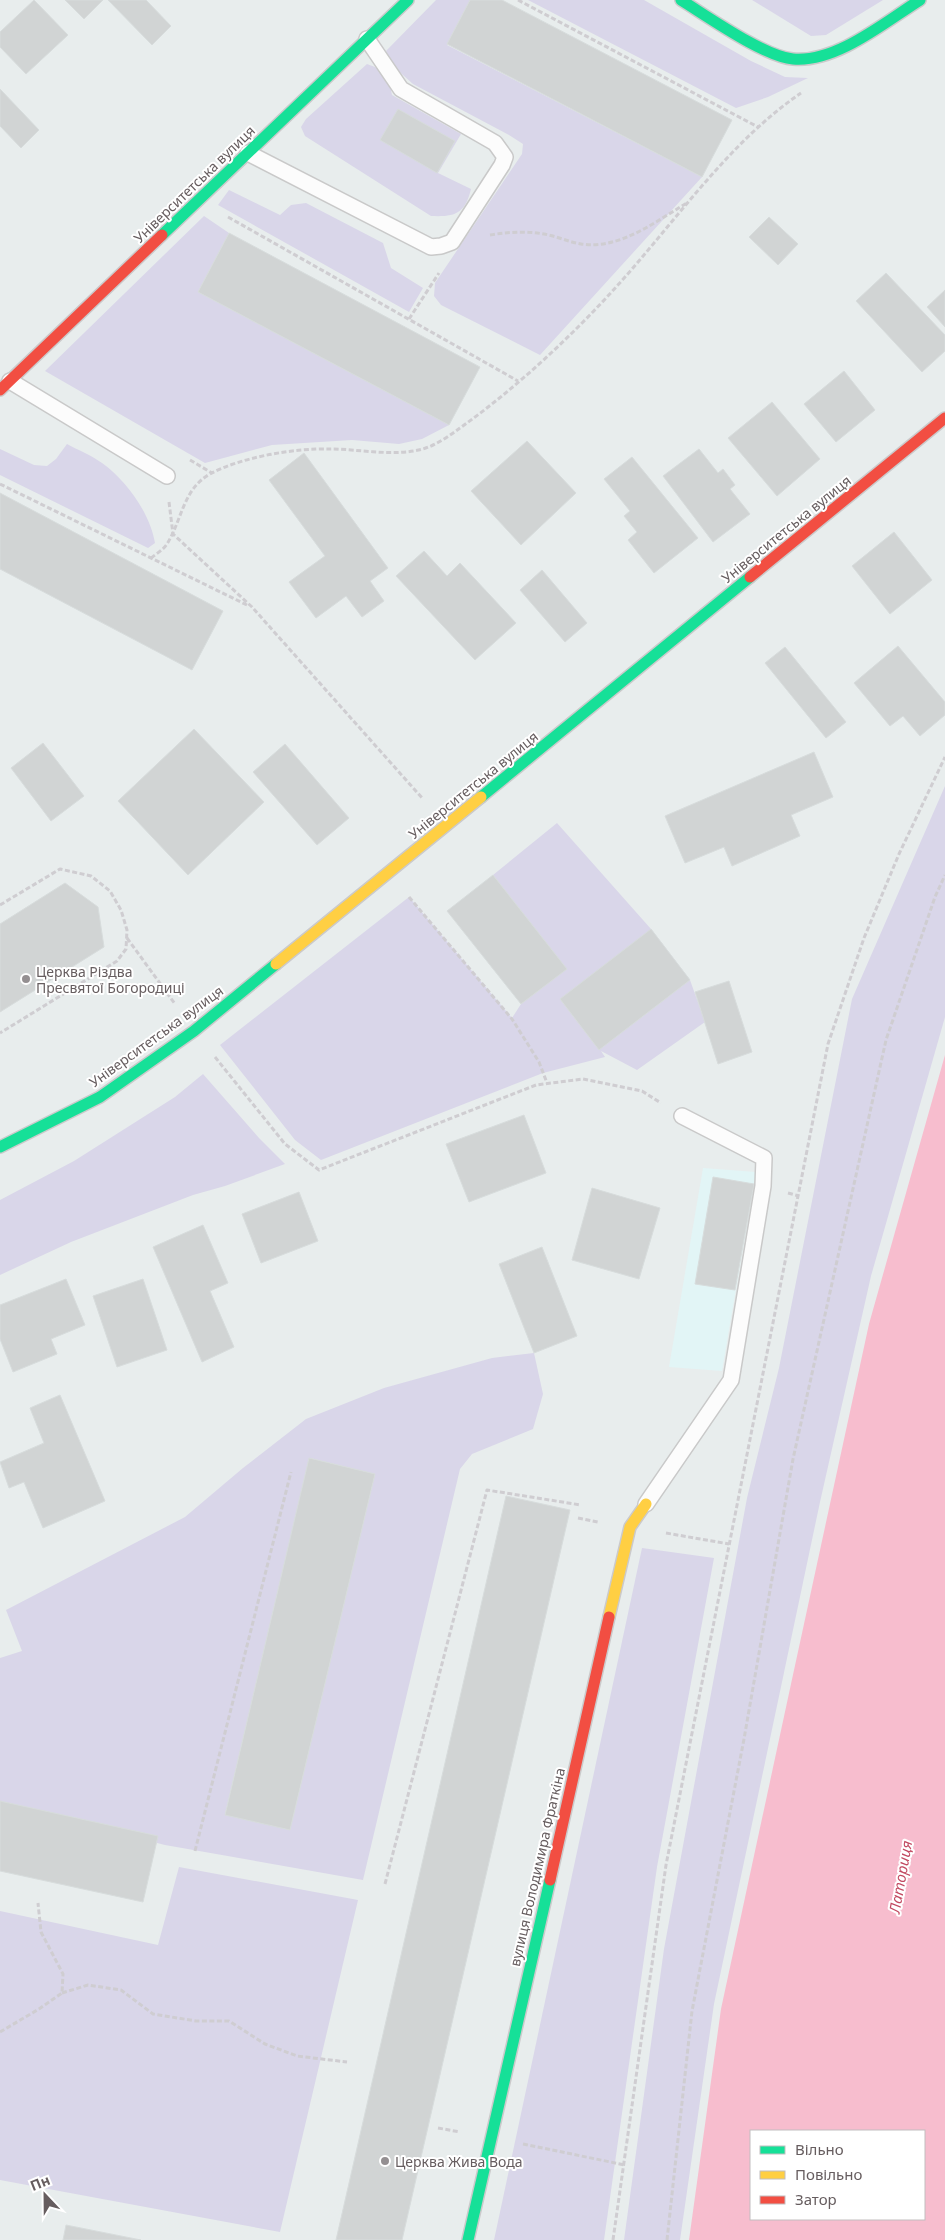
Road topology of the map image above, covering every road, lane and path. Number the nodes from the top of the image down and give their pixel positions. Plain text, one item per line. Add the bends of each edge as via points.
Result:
1 (408, 0) edge
2 (518, 0) edge
3 (681, 0) edge
4 (920, 0) edge
5 (367, 39) junction
6 (805, 90) dead end
7 (759, 127) junction
8 (248, 153) junction
9 (690, 202) junction
10 (224, 215) dead end
11 (483, 236) dead end
12 (440, 272) dead end
13 (409, 319) junction
14 (518, 381) junction
15 (5, 385) edge
16 (945, 418) edge
17 (167, 476) joint
18 (0, 484) edge
19 (172, 534) junction
20 (151, 558) junction
21 (252, 607) junction
22 (945, 757) edge
23 (423, 799) dead end
24 (388, 873) junction
25 (945, 875) edge
26 (0, 905) edge
27 (127, 938) junction
28 (194, 1031) junction
29 (0, 1033) edge
30 (547, 1083) junction
31 (682, 1116) joint
32 (0, 1147) edge
33 (291, 1472) dead end
34 (646, 1504) joint
35 (581, 1505) dead end
36 (630, 1527) junction
37 (729, 1544) junction
38 (195, 1851) dead end
39 (386, 1884) dead end
40 (38, 1903) dead end
41 (62, 1993) junction
42 (0, 2032) edge
43 (347, 2062) dead end
44 (490, 2137) junction
45 (625, 2165) junction
46 (468, 2240) edge
47 (613, 2240) edge
48 (667, 2240) edge

1 - 5 street, Університетська вулиця
2 - 7 path
3 - 4 street via 769,51 792,59 818,56 846,46
5 - 8 street, Університетська вулиця
5 - 8 lane via 401,89 495,143 505,157 452,242 431,247
6 - 7 path
7 - 9 path
8 - 15 street, Університетська вулиця
9 - 11 path via 610,243 583,244 544,234 512,232
9 - 14 path via 616,288
10 - 13 path
12 - 13 path
13 - 14 path
14 - 19 path via 460,428 423,448 400,452 328,448 295,451 257,457 212,473 200,480 186,498
15 - 17 lane
16 - 24 street, Університетська вулиця
17 - 19 path
18 - 20 path
19 - 20 path via 166,546
19 - 21 path
20 - 21 path
21 - 23 path
22 - 37 path via 864,938 828,1044
24 - 28 street, Університетська вулиця
24 - 30 path via 512,1019 540,1062
25 - 48 path via 886,1040 794,1459 692,2011
26 - 27 path via 60,869 74,871 91,876 110,892 121,910
27 - 28 path
27 - 29 path via 126,949 117,961
28 - 30 path via 285,1144 319,1170
28 - 32 street, Університетська вулиця via 100,1097
30 - 31 path via 583,1079 642,1091
31 - 34 lane via 764,1158 764,1186 731,1380
33 - 38 path
34 - 36 street, вулиця Володимира Фраткіна
35 - 39 path via 487,1490
36 - 37 path
36 - 44 street, вулиця Володимира Фраткіна
37 - 45 path via 666,1865
40 - 41 path via 41,1932 63,1974
41 - 42 path
41 - 43 path via 88,1984 121,1990 153,2014 196,2021 229,2021 264,2044 297,2056
44 - 45 path
44 - 46 street, вулиця Володимира Фраткіна
45 - 47 path

